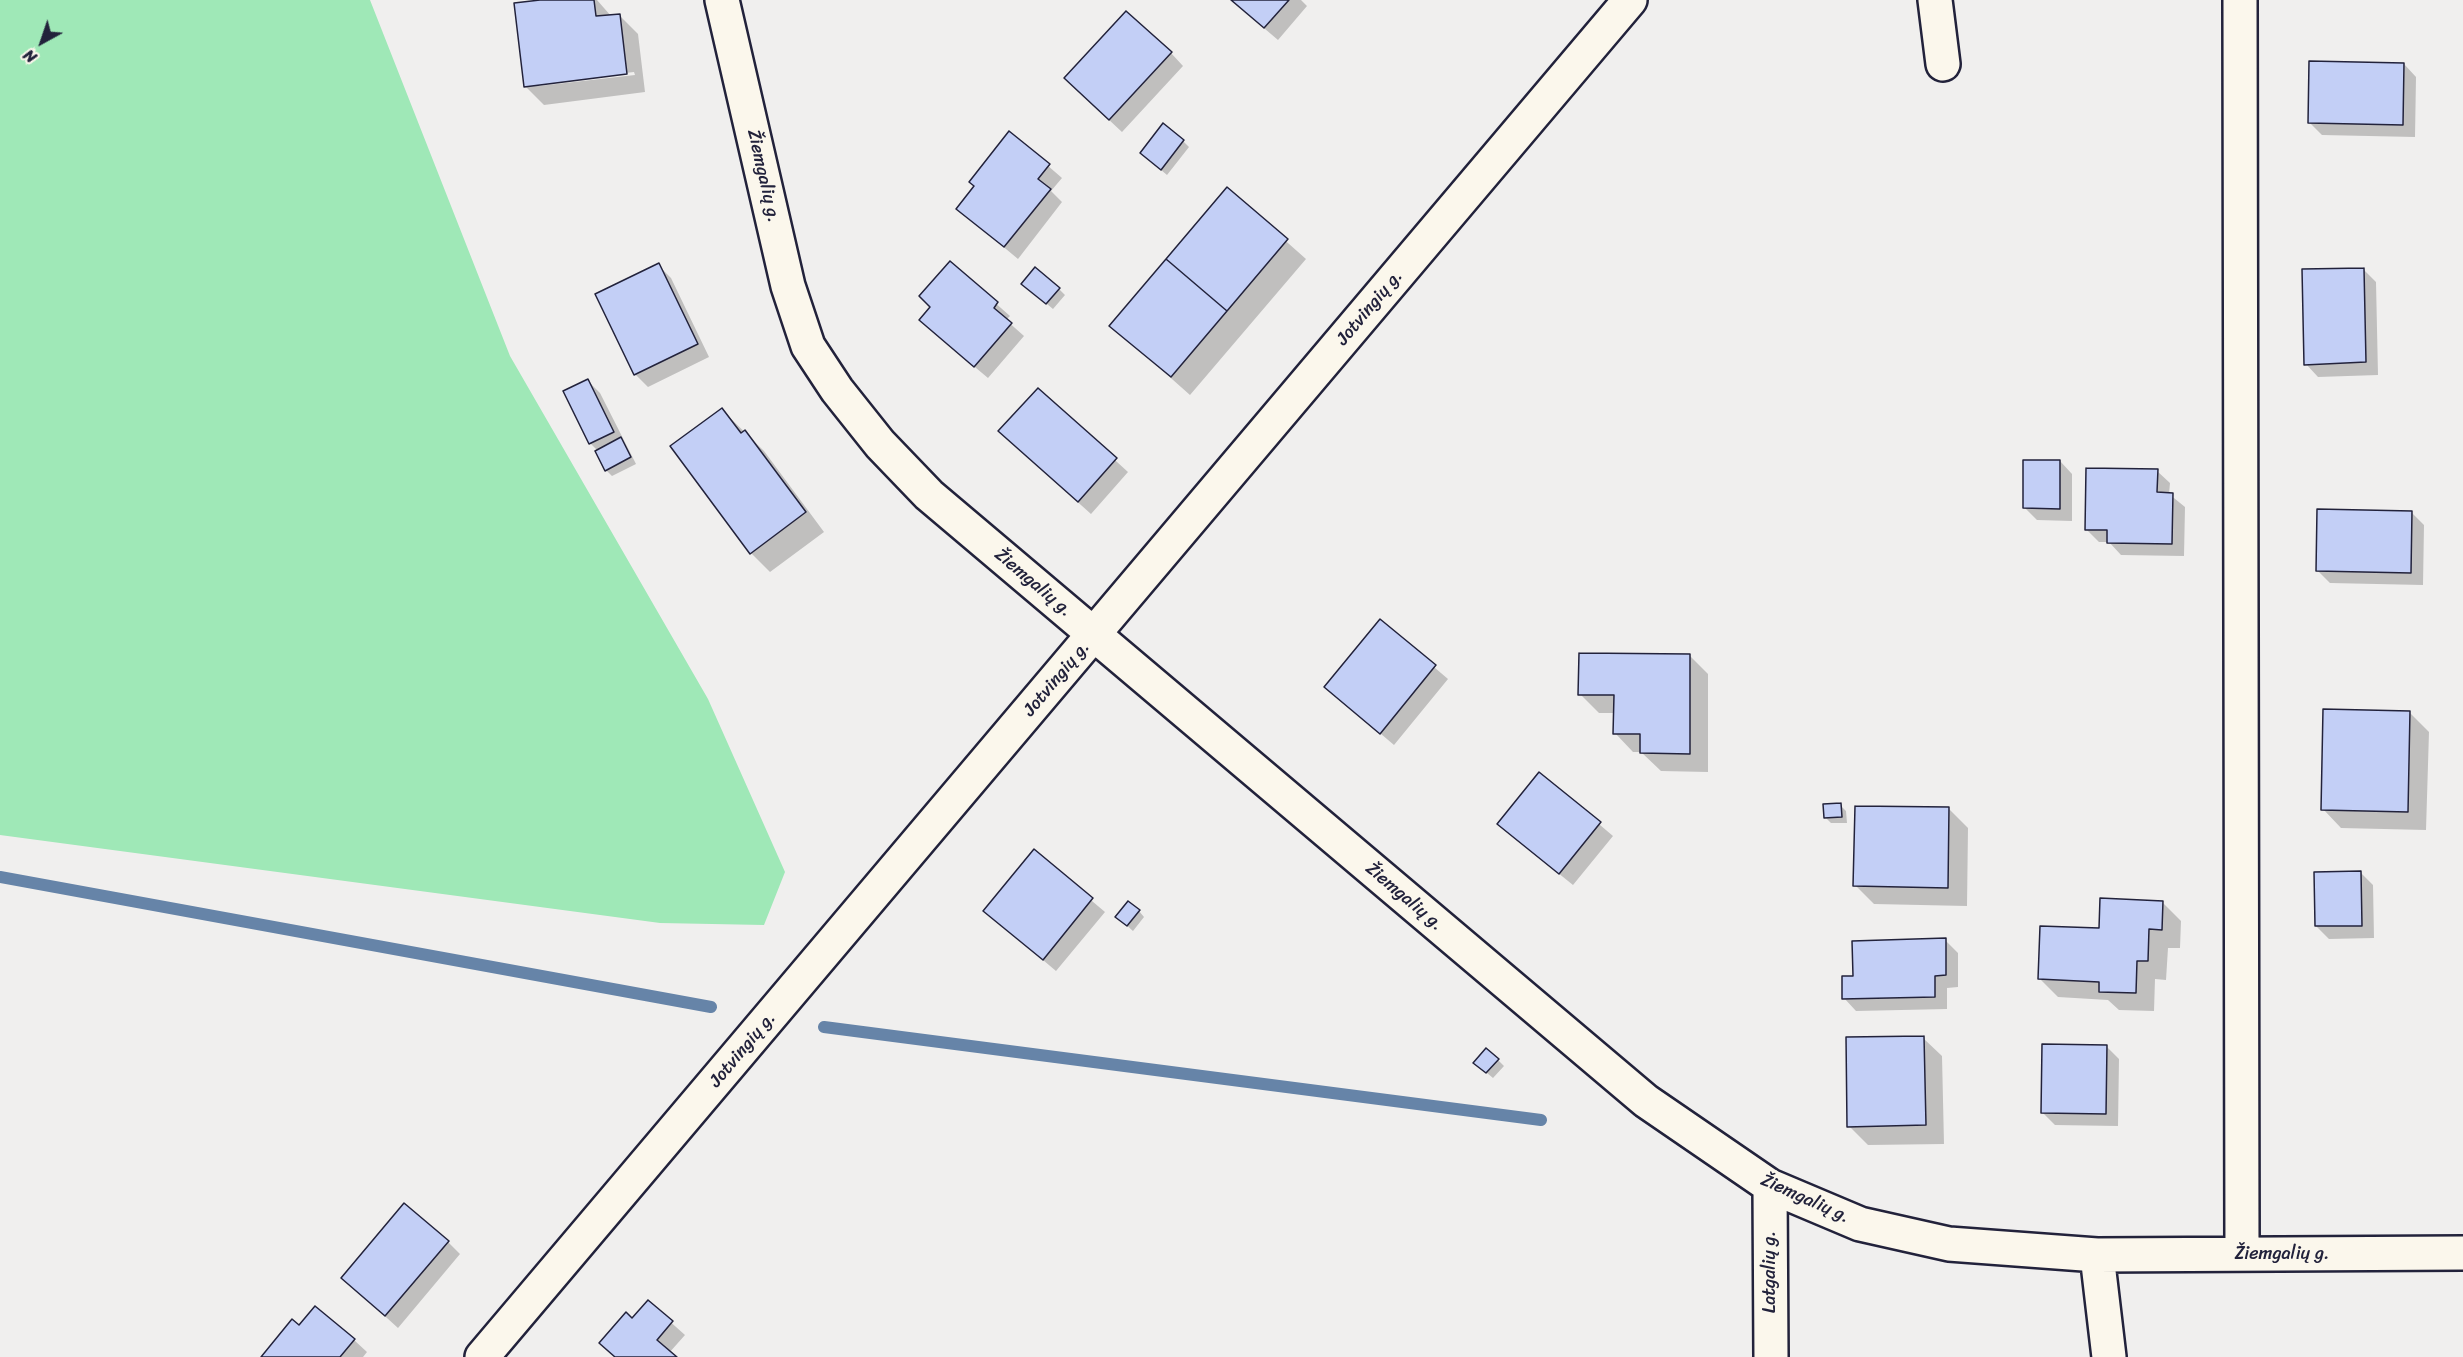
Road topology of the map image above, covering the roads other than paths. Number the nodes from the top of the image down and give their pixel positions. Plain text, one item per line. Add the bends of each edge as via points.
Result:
1 (722, 0) edge
2 (1630, 0) edge
3 (1935, 0) edge
4 (2240, 0) edge
5 (1943, 64) dead end
6 (1095, 635) junction
7 (1770, 1186) junction
8 (2463, 1253) edge
9 (2242, 1254) junction
10 (2097, 1255) junction
11 (482, 1357) edge
12 (1771, 1357) edge
13 (2109, 1357) edge

1 - 6 street, Žiemgalių g. via 788,286 808,345 865,426 929,495
2 - 6 street, Jotvingių g.
3 - 5 street
4 - 9 street
6 - 7 street, Žiemgalių g. via 1646,1101
6 - 11 street, Jotvingių g.
7 - 10 street, Žiemgalių g. via 1860,1224 1949,1244
7 - 12 street, Latgalių g.
8 - 9 street, Žiemgalių g.
9 - 10 street, Žiemgalių g.
10 - 13 street

